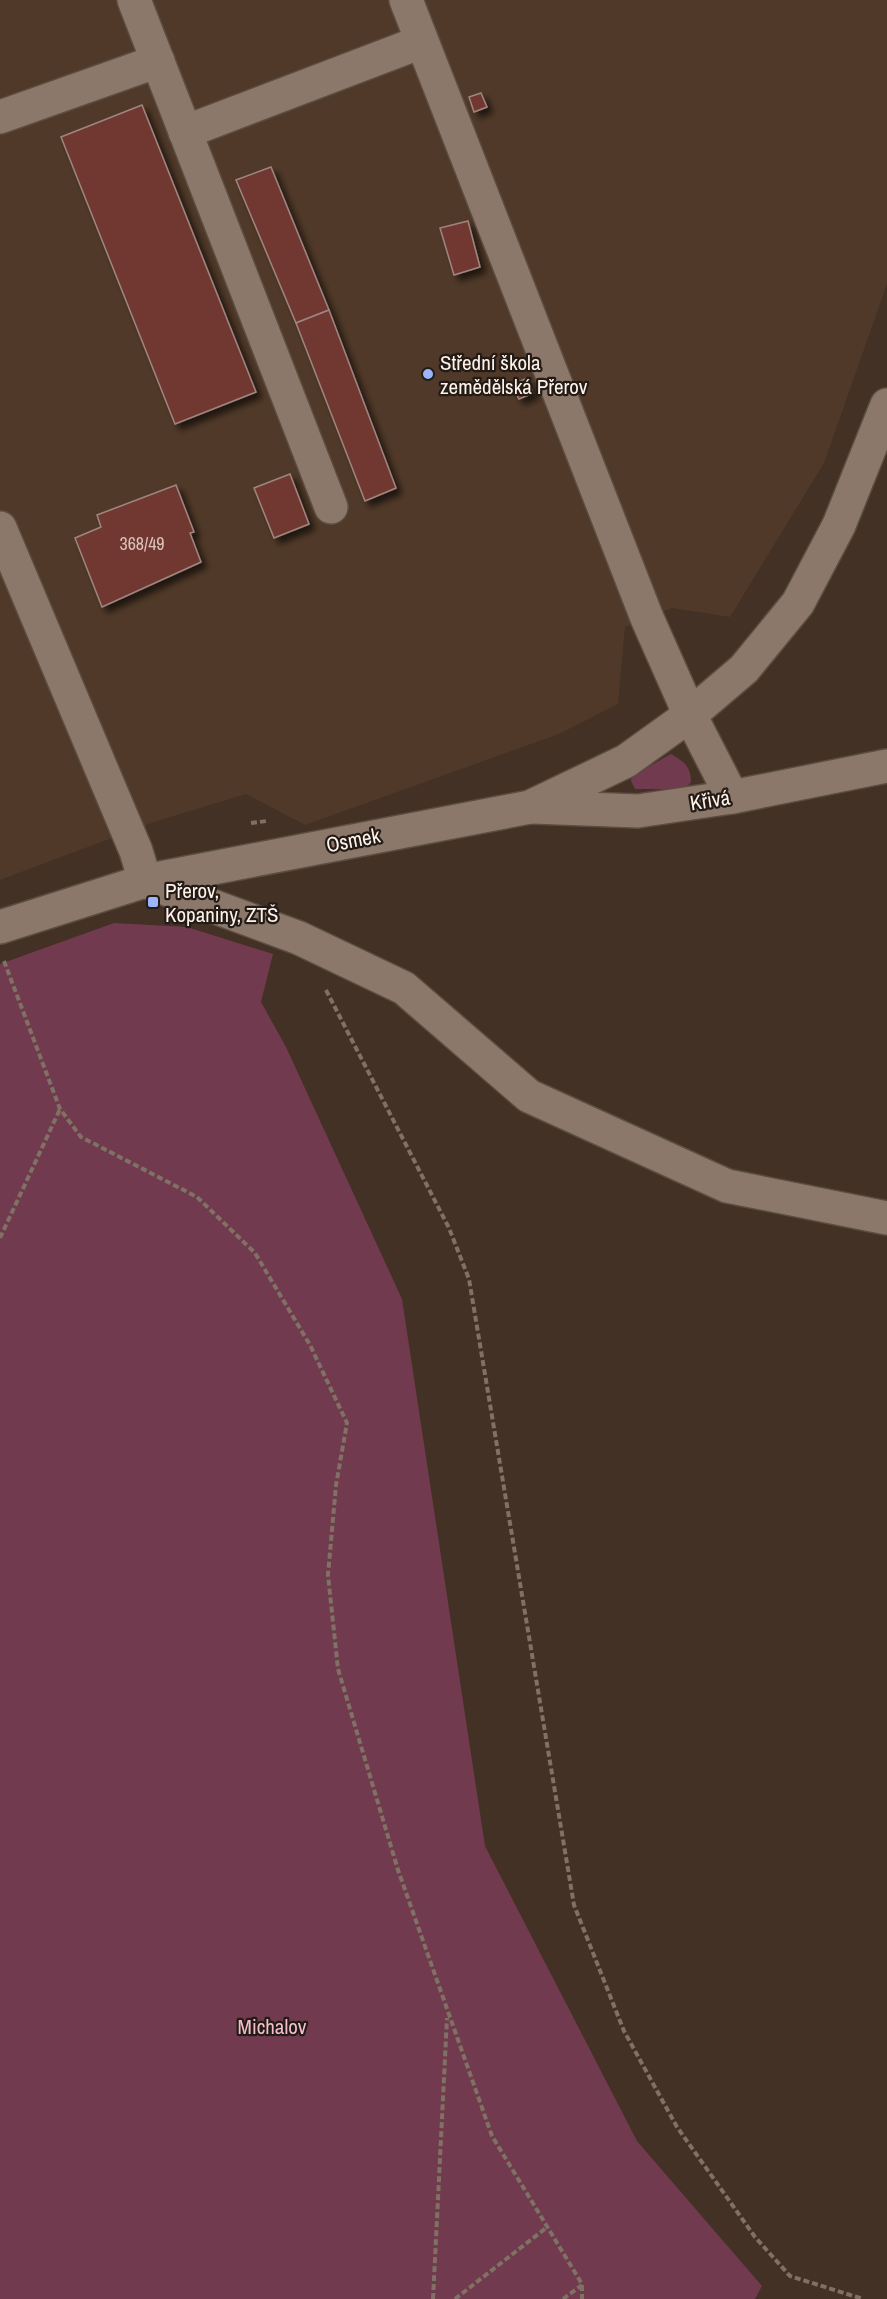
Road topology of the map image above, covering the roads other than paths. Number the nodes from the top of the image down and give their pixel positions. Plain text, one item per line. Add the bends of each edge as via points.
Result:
1 (134, 0) edge
2 (406, 0) edge
3 (421, 42) junction
4 (158, 61) junction
5 (0, 117) edge
6 (185, 132) junction
7 (887, 405) edge
8 (331, 507) dead end
9 (0, 528) edge
10 (690, 716) junction
11 (887, 766) edge
12 (732, 797) junction
13 (530, 807) junction
14 (145, 881) junction
15 (1, 942) edge
16 (887, 1218) edge

1 - 4 street
2 - 3 street
3 - 6 street
3 - 10 street via 647,618
4 - 5 street
4 - 6 street
6 - 8 street
7 - 10 street, Osmek via 839,525 798,603 744,669
9 - 14 street via 136,851
10 - 12 street
10 - 13 street, Osmek via 626,761
11 - 12 street, Křivá
12 - 13 street, Křivá via 638,812
13 - 14 street, Osmek
14 - 15 street, Osmek
14 - 16 street via 299,938 404,988 529,1095 727,1186

